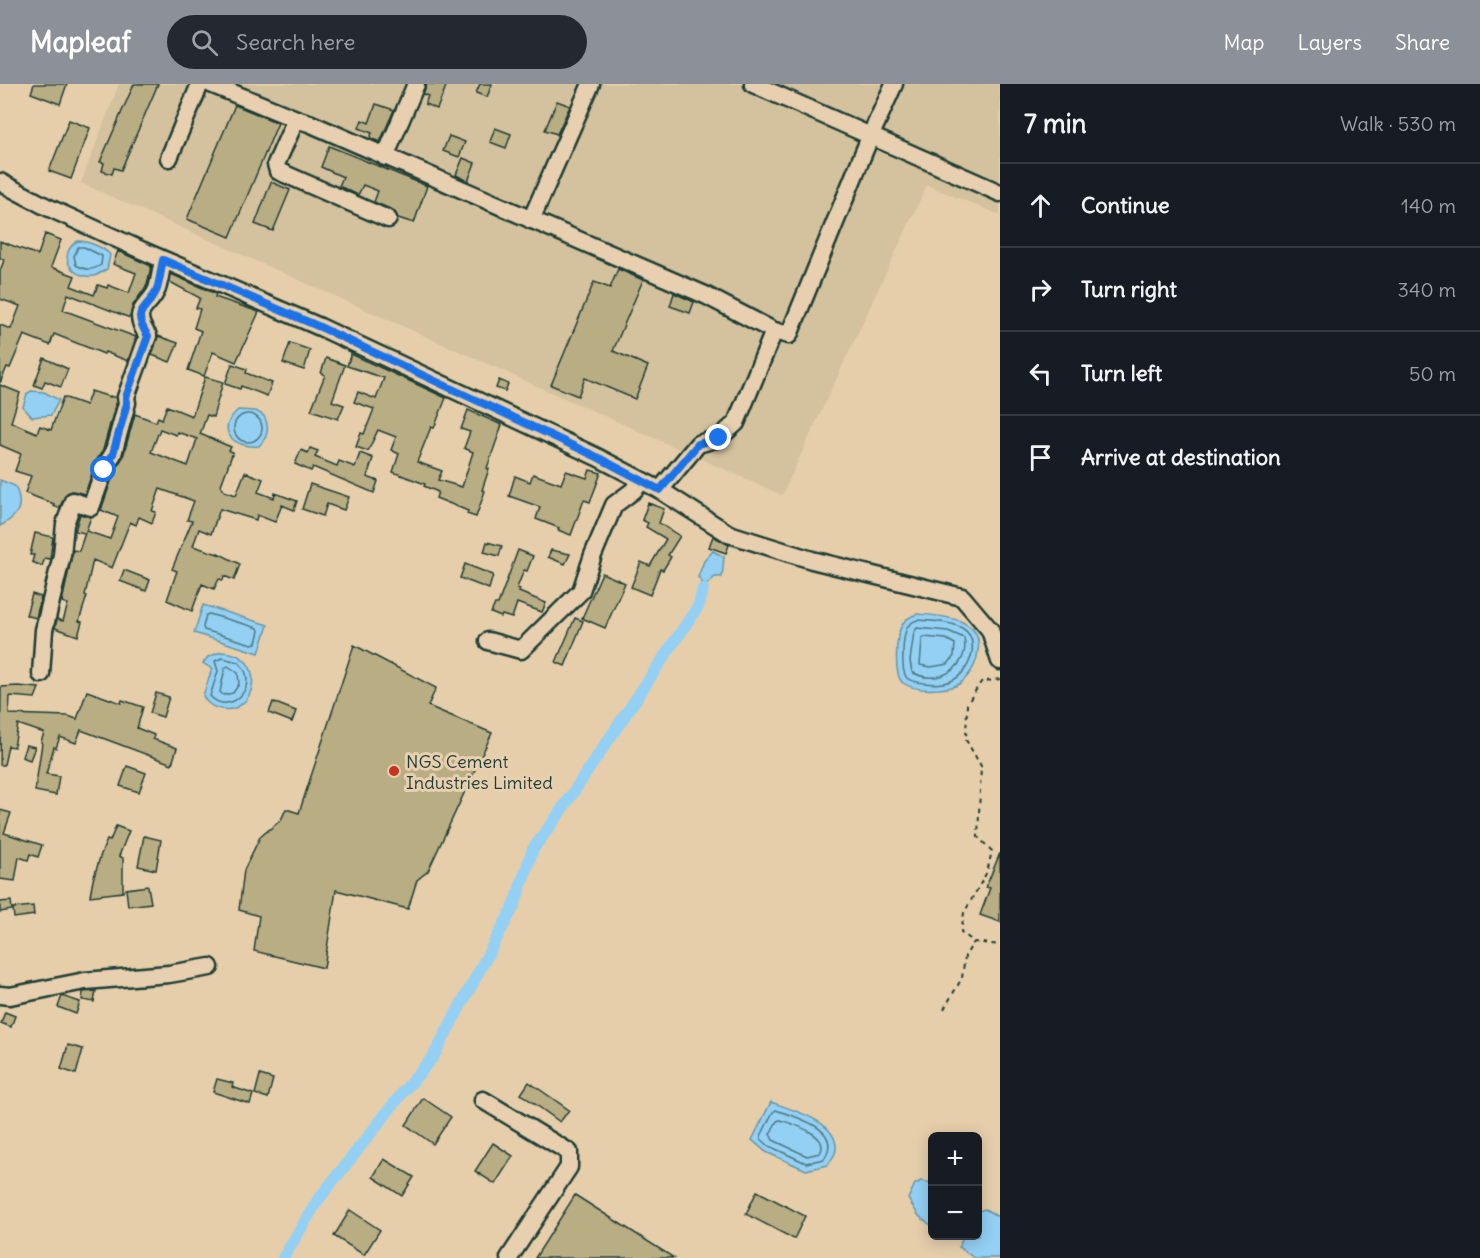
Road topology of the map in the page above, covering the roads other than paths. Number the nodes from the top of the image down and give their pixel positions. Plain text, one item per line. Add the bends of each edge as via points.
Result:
1 (200, 84) edge
2 (211, 84) edge
3 (416, 84) edge
4 (591, 84) edge
5 (753, 84) edge
6 (894, 84) edge
7 (296, 119) junction
8 (870, 137) junction
9 (169, 158) dead end
10 (385, 158) junction
11 (0, 182) edge
12 (1000, 193) edge
13 (388, 219) dead end
14 (531, 220) junction
15 (163, 260) junction
16 (774, 330) junction
17 (642, 481) junction
18 (660, 490) junction
19 (488, 641) dead end
20 (1000, 661) edge
21 (41, 675) dead end
22 (210, 967) dead end
23 (0, 995) edge
24 (483, 1100) dead end
25 (509, 1258) edge

1 - 9 street
2 - 7 street
3 - 10 street
4 - 14 street
5 - 8 street
6 - 8 street
7 - 10 street
7 - 13 street via 276,164 278,171
8 - 12 street
8 - 16 street via 789,335
10 - 14 street
11 - 15 street
14 - 16 street via 705,295
15 - 17 street via 320,327
15 - 21 street via 156,291 141,314 140,323 148,336 126,397 113,454 91,507 73,501 65,525 44,630
16 - 18 street via 736,423 719,438 698,444
17 - 18 street
17 - 19 street via 614,505 581,591 560,613 521,650
18 - 20 street via 729,534 812,560 962,597 990,630
22 - 23 street
24 - 25 street via 569,1152 568,1167

